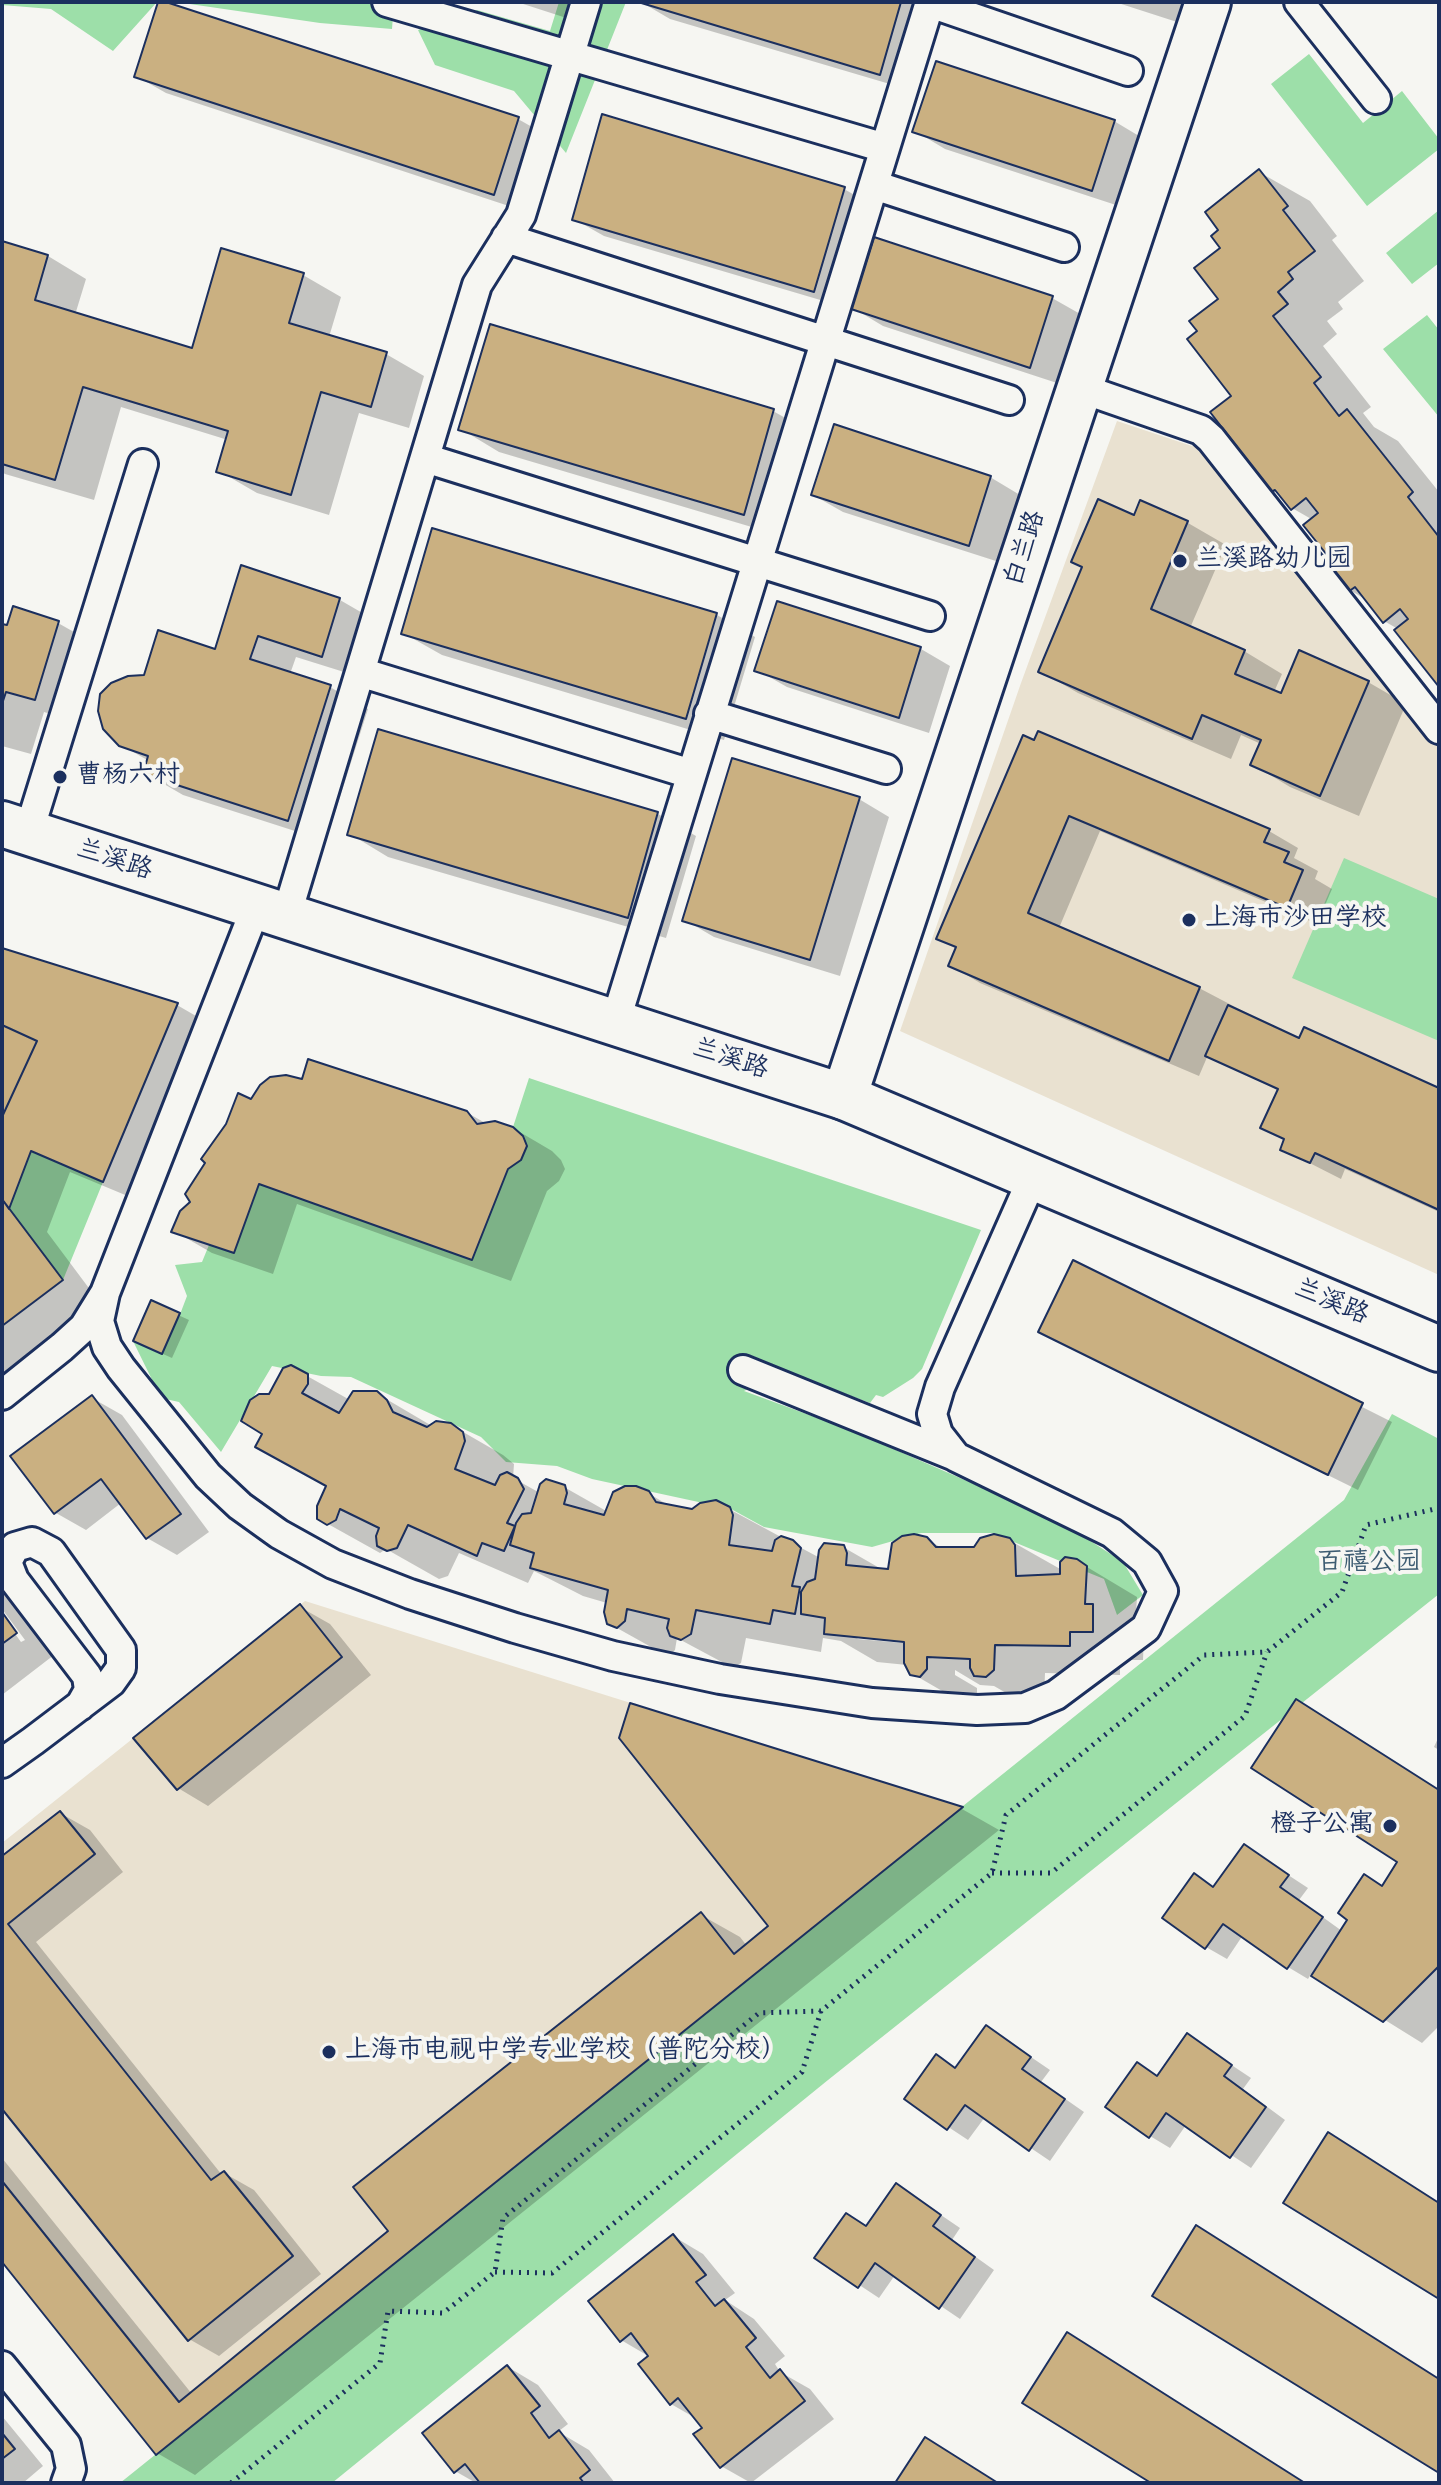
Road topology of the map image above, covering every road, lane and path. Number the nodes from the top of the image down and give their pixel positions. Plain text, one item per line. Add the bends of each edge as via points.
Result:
1 (387, 2) edge
2 (586, 2) edge
3 (1208, 2) edge
4 (1299, 2) edge
5 (930, 3) edge
6 (570, 55) junction
7 (1128, 71) dead end
8 (1376, 99) dead end
9 (885, 148) junction
10 (874, 185) junction
11 (506, 238) junction
12 (1064, 247) dead end
13 (825, 340) junction
14 (1080, 388) junction
15 (1009, 400) dead end
16 (425, 458) junction
17 (143, 464) dead end
18 (756, 562) junction
19 (930, 616) dead end
20 (360, 672) junction
21 (709, 714) junction
22 (1439, 729) edge
23 (886, 769) dead end
24 (691, 774) junction
25 (15, 829) edge
26 (271, 912) junction
27 (615, 1023) junction
28 (844, 1097) junction
29 (1033, 1177) junction
30 (105, 1293) junction
31 (1439, 1349) edge
32 (47, 1360) junction
33 (121, 1368) junction
34 (743, 1370) dead end
35 (940, 1387) junction
36 (2, 1395) edge
37 (868, 1420) junction
38 (956, 1457) junction
39 (1439, 1508) edge
40 (1267, 1652) junction
41 (80, 1706) junction
42 (2, 1763) edge
43 (992, 1873) junction
44 (821, 2011) junction
45 (495, 2272) junction
46 (2, 2366) edge
47 (66, 2483) edge
48 (231, 2483) edge

1 - 6 lane
2 - 6 lane
3 - 14 street, 白兰路
4 - 8 lane
5 - 7 lane
5 - 9 lane
6 - 9 lane
6 - 11 lane via 521,215
9 - 10 lane
10 - 12 lane
10 - 13 lane
11 - 13 lane
11 - 16 lane via 477,285
13 - 15 lane
13 - 18 lane
14 - 22 lane via 1201,430 1211,439
14 - 28 street, 白兰路
16 - 18 lane
16 - 20 lane
17 - 25 lane
18 - 19 lane
18 - 21 lane
20 - 24 lane
20 - 26 lane
21 - 23 lane
21 - 24 lane
24 - 27 lane
25 - 26 street, 兰溪路
26 - 27 street, 兰溪路
26 - 30 lane
27 - 28 street, 兰溪路
28 - 29 street, 兰溪路
29 - 31 street, 兰溪路
29 - 35 lane
30 - 32 lane via 84,1327
30 - 33 lane via 99,1321
32 - 33 lane via 78,1348 98,1351
32 - 36 lane
33 - 38 lane via 208,1476 240,1506 333,1564 410,1594 613,1656 720,1679 872,1703 1025,1708 1056,1695 1146,1628 1163,1591 1147,1562 1112,1533
34 - 37 lane
35 - 37 lane via 909,1420
35 - 38 lane via 932,1414 938,1434
37 - 38 lane
39 - 40 path via 1366,1525 1342,1592
40 - 43 path via 1245,1716 1051,1873
40 - 43 path via 1204,1655 1006,1815
41 - 41 lane via 111,1682 121,1668 121,1650 51,1552 32,1542 15,1547 7,1562 14,1580 87,1676 89,1690
41 - 42 lane
43 - 44 path
44 - 45 path via 802,2072 552,2273
44 - 45 path via 759,2013 588,2149 503,2218
45 - 48 path via 443,2313 388,2311 380,2363
46 - 47 lane via 66,2445 71,2469

